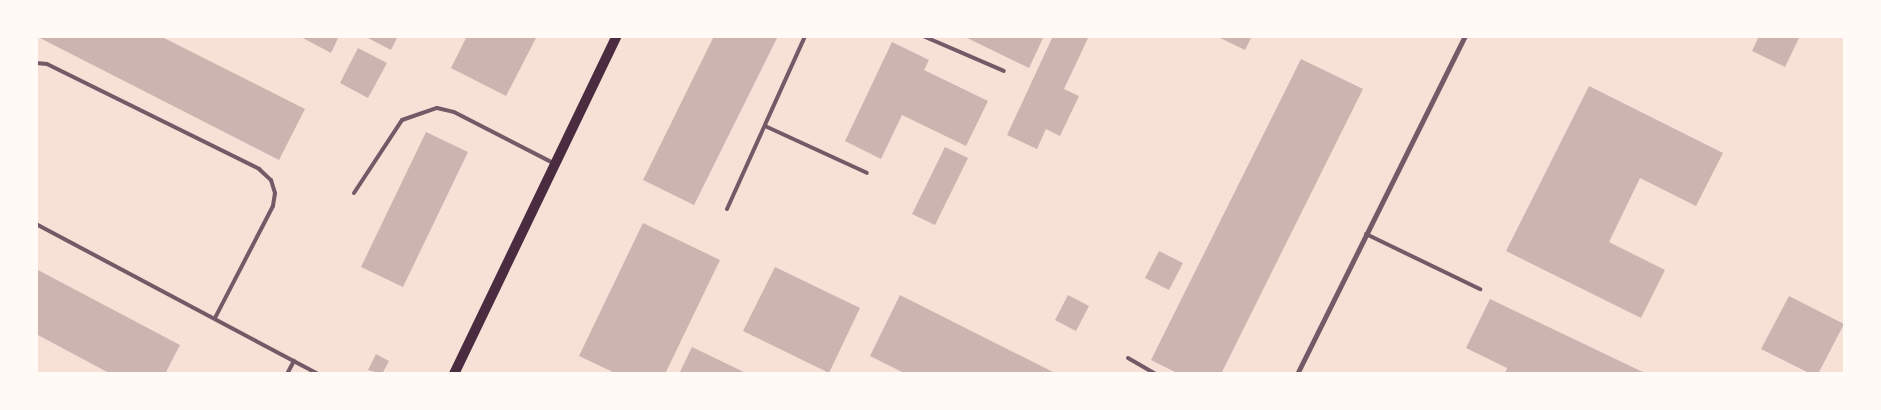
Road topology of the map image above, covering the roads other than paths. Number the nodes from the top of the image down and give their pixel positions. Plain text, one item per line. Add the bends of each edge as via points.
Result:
1 (617, 36) edge
2 (805, 36) edge
3 (923, 36) edge
4 (1465, 36) edge
5 (36, 63) edge
6 (1004, 71) dead end
7 (765, 126) junction
8 (555, 164) junction
9 (867, 173) dead end
10 (354, 193) dead end
11 (727, 209) dead end
12 (36, 224) edge
13 (1366, 234) junction
14 (1480, 289) dead end
15 (215, 318) junction
16 (1128, 358) dead end
17 (294, 361) junction
18 (287, 374) edge
19 (318, 374) edge
20 (454, 374) edge
21 (1156, 374) edge
22 (1297, 374) edge

1 - 8 main road
2 - 7 lane
3 - 6 lane
4 - 13 street
5 - 15 lane via 47,64 259,169 271,180 273,206
7 - 9 lane
7 - 11 lane
8 - 10 lane via 454,112 437,108 402,120
8 - 20 main road
12 - 15 lane
13 - 14 lane
13 - 22 street
15 - 17 lane
16 - 21 lane
17 - 18 lane
17 - 19 lane

